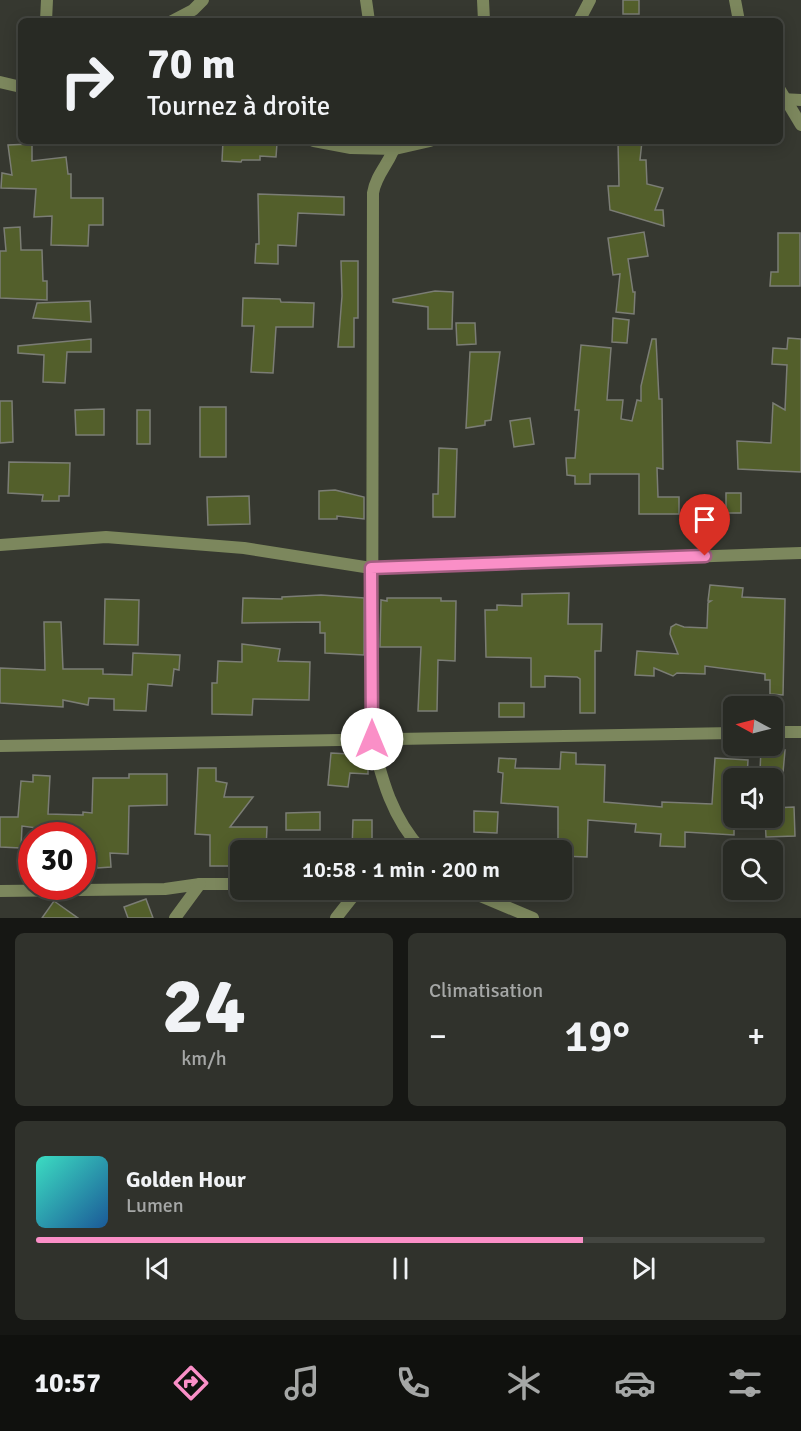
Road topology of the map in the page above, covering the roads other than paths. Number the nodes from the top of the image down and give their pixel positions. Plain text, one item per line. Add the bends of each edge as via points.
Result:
1 (47, 0) edge
2 (203, 0) edge
3 (366, 0) edge
4 (483, 0) edge
5 (590, 0) edge
6 (735, 0) edge
7 (46, 18) edge
8 (178, 18) edge
9 (369, 18) edge
10 (484, 18) edge
11 (581, 18) edge
12 (738, 18) edge
13 (0, 82) edge
14 (18, 86) edge
15 (783, 96) edge
16 (783, 98) edge
17 (801, 100) edge
18 (801, 125) edge
19 (330, 144) edge
20 (396, 145) edge
21 (0, 546) edge
22 (801, 553) edge
23 (371, 568) junction
24 (783, 732) edge
25 (801, 732) edge
26 (723, 733) edge
27 (372, 739) junction
28 (0, 746) edge
29 (413, 840) edge
30 (200, 884) junction
31 (230, 884) edge
32 (0, 891) edge
33 (350, 900) edge
34 (490, 900) edge
35 (175, 918) edge
36 (336, 918) edge
37 (533, 918) edge

1 - 7 street
2 - 8 street
3 - 9 street
4 - 10 street
5 - 11 street
6 - 12 street
13 - 14 street
15 - 17 street
16 - 18 street
19 - 20 street via 351,148
20 - 23 street via 375,180 373,193
21 - 23 street via 106,537 244,548
22 - 23 street
23 - 27 street
24 - 25 street
26 - 27 street
27 - 28 street
27 - 29 street via 384,790
30 - 31 street
30 - 32 street via 165,889
30 - 35 street
33 - 36 street
34 - 37 street

